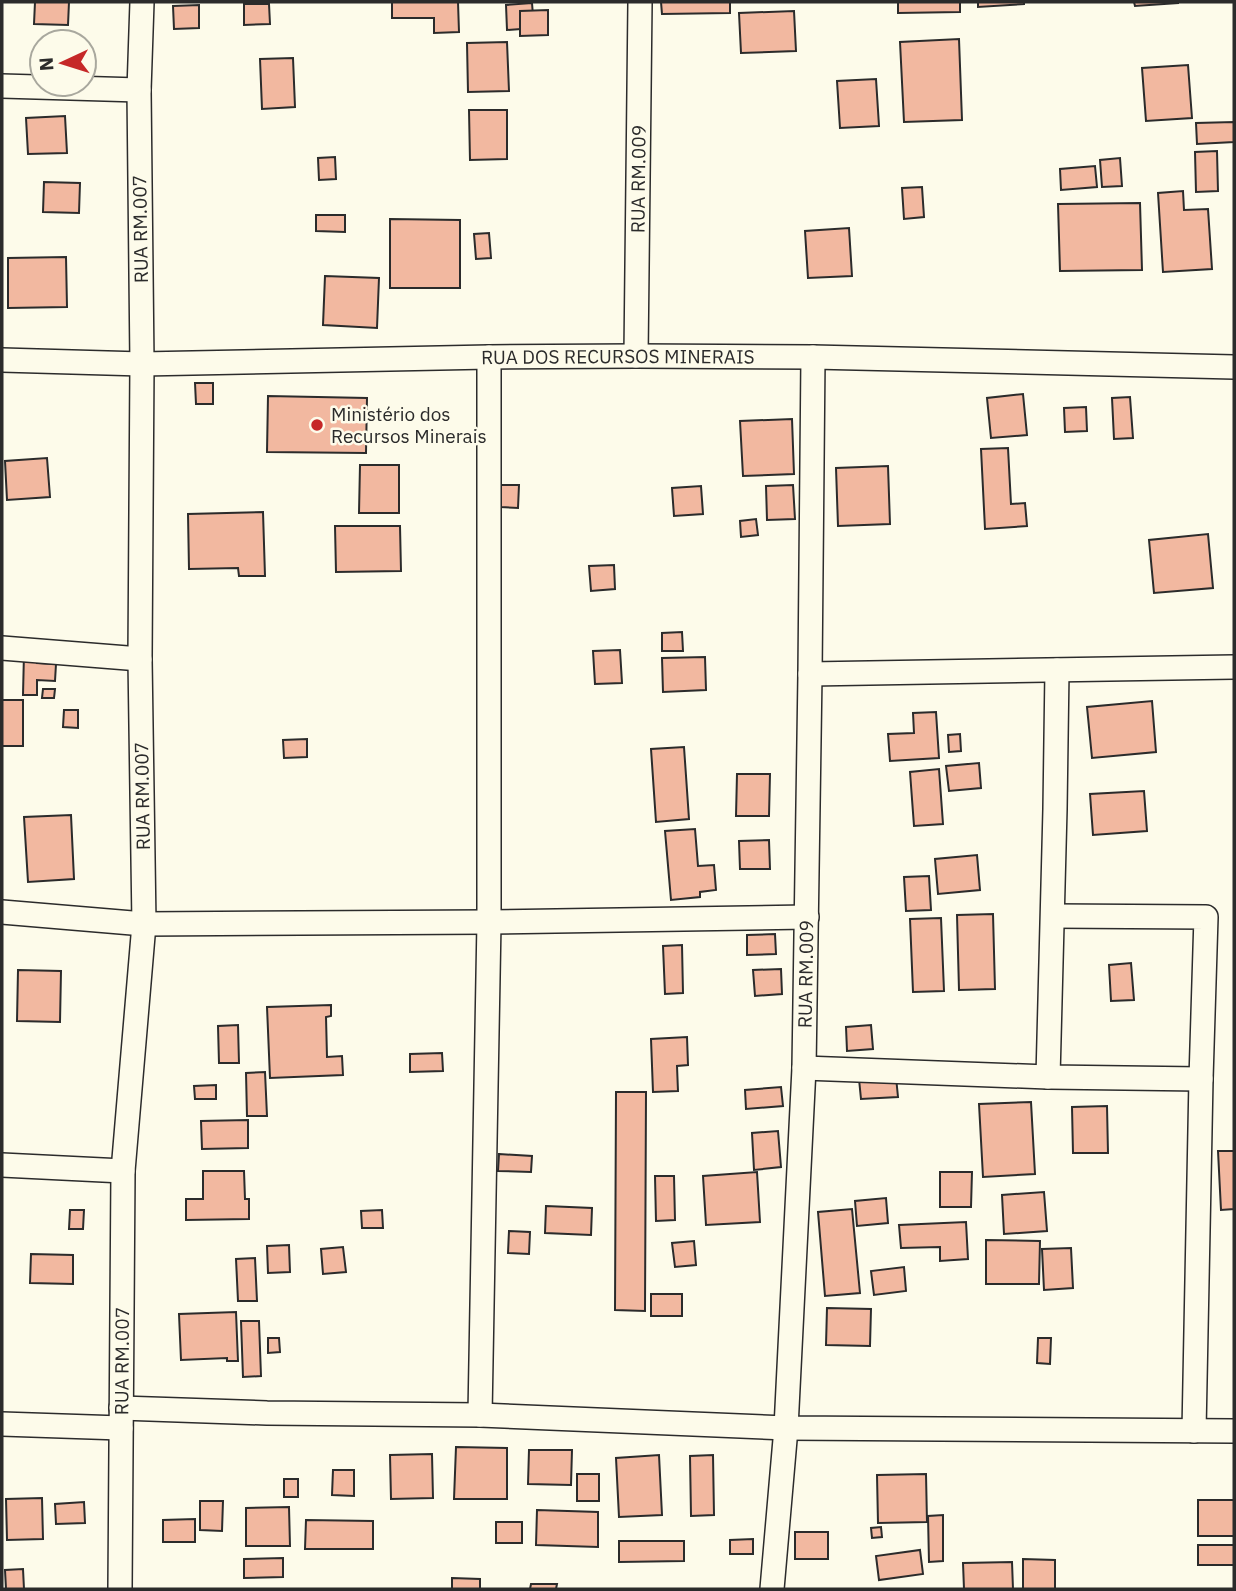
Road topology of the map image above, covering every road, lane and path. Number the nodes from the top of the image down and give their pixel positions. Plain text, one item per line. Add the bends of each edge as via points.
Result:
1 (142, 2) edge
2 (640, 2) edge
3 (2, 86) edge
4 (139, 90) junction
5 (636, 356) junction
6 (489, 357) junction
7 (813, 357) junction
8 (2, 360) edge
9 (142, 364) junction
10 (1234, 367) edge
11 (2, 648) edge
12 (140, 659) junction
13 (1234, 667) edge
14 (1057, 670) junction
15 (810, 674) junction
16 (2, 912) edge
17 (1053, 916) junction
18 (807, 917) junction
19 (489, 922) junction
20 (144, 924) junction
21 (804, 1068) junction
22 (1048, 1077) junction
23 (1201, 1079) junction
24 (2, 1165) edge
25 (123, 1171) junction
26 (480, 1415) junction
27 (121, 1418) junction
28 (2, 1424) edge
29 (786, 1429) junction
30 (1194, 1431) junction
31 (1234, 1431) edge
32 (120, 1589) edge
33 (772, 1589) edge

1 - 4 street, RUA RM.007
2 - 5 street, RUA RM.009
3 - 4 street
4 - 9 street, RUA RM.007
5 - 6 street, RUA DOS RECURSOS MINERAIS
5 - 7 street, RUA DOS RECURSOS MINERAIS
6 - 9 street, RUA DOS RECURSOS MINERAIS
6 - 19 street
7 - 10 street, RUA DOS RECURSOS MINERAIS
7 - 15 street, RUA RM.009
8 - 9 street, RUA DOS RECURSOS MINERAIS
9 - 12 street, RUA RM.007
11 - 12 street
12 - 20 street, RUA RM.007
13 - 14 street
14 - 15 street
14 - 17 street
15 - 18 street, RUA RM.009
16 - 20 street
17 - 22 street
17 - 23 street via 1206,917
18 - 19 street
18 - 21 street, RUA RM.009
19 - 20 street
19 - 26 street
20 - 25 street, RUA RM.007
21 - 22 street
21 - 29 street, RUA RM.009
22 - 23 street
23 - 30 street
24 - 25 street
25 - 27 street, RUA RM.007
26 - 27 street via 267,1413
26 - 29 street
27 - 28 street
27 - 32 street, RUA RM.007
29 - 30 street
29 - 33 street, RUA RM.009
30 - 31 street

